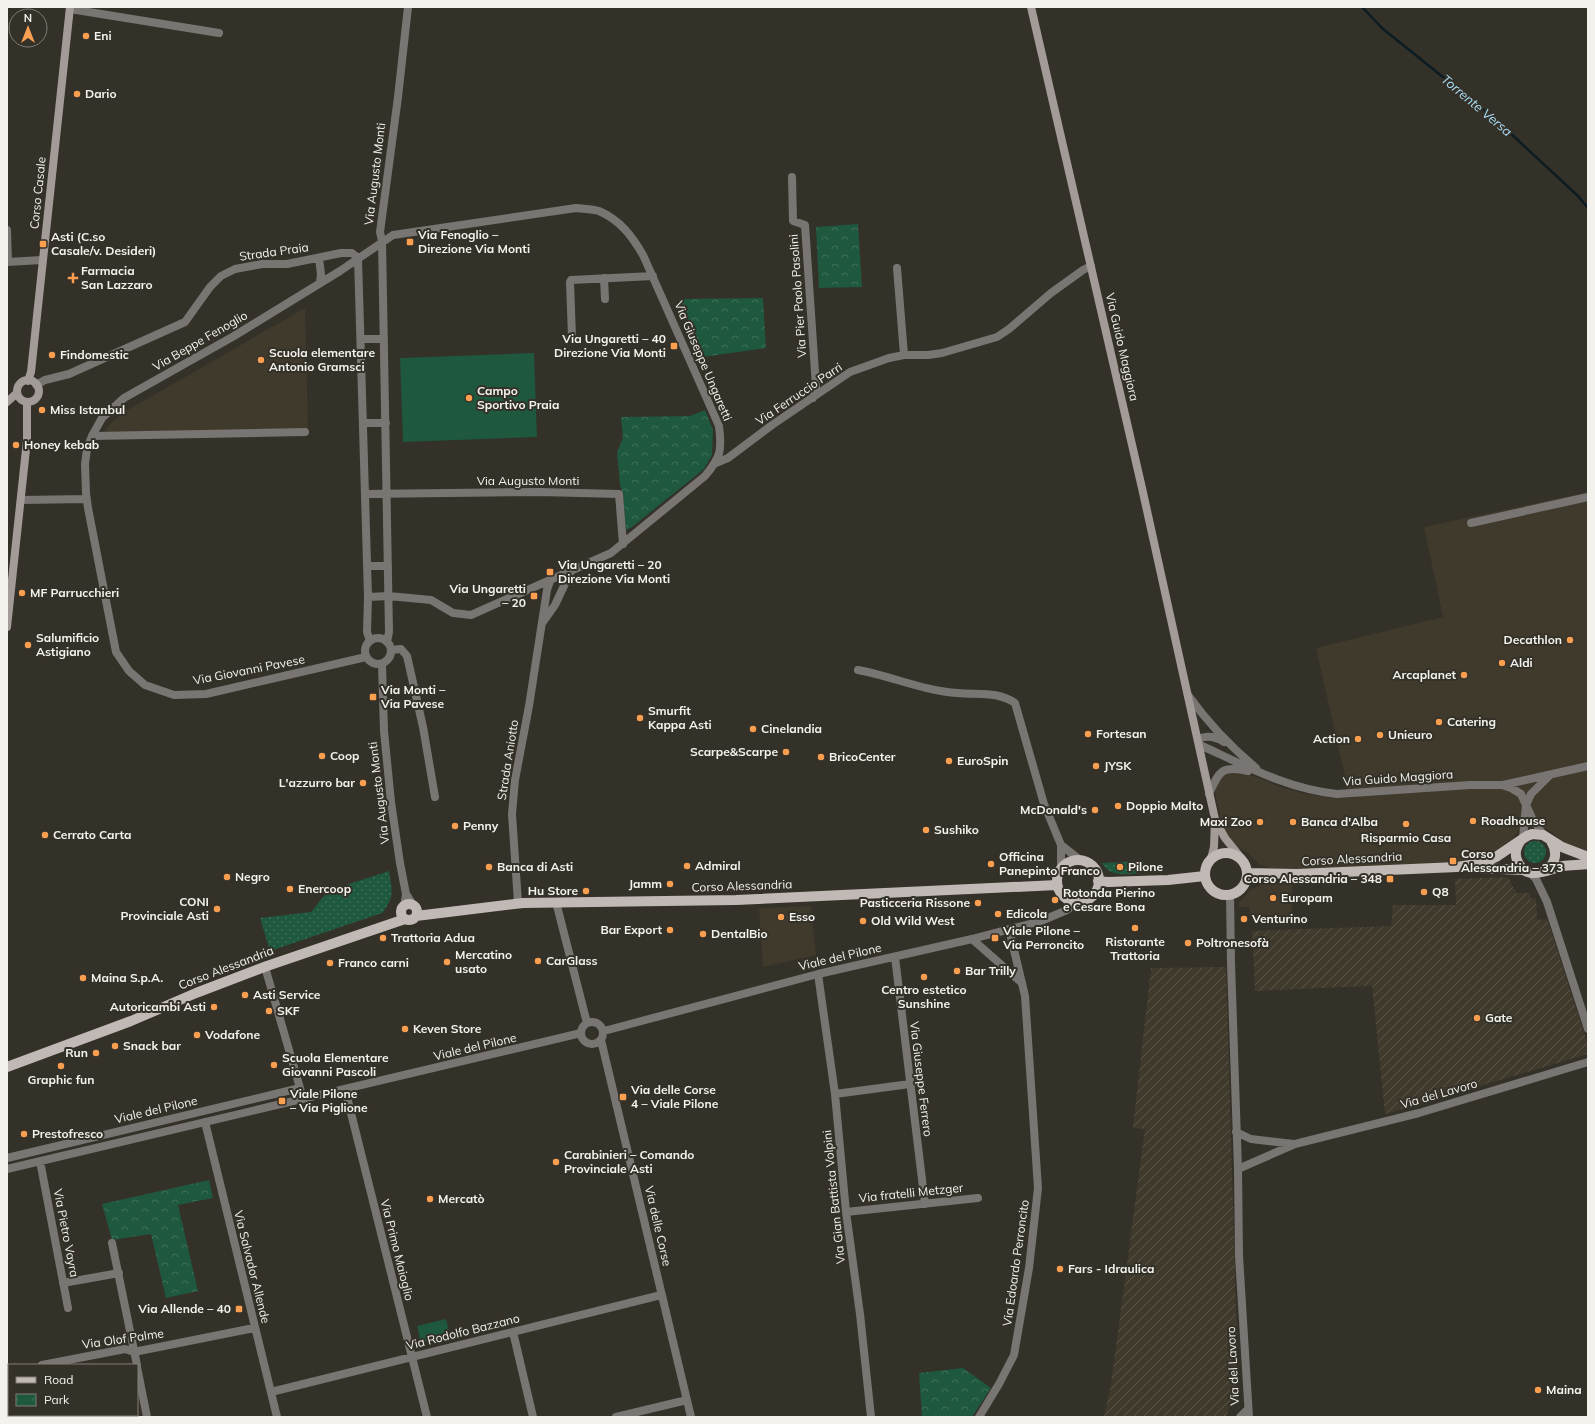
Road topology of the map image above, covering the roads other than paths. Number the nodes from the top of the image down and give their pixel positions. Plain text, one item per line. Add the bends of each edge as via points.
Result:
1 (408, 7) edge
2 (1031, 7) edge
3 (70, 8) edge
4 (220, 33) dead end
5 (792, 177) dead end
6 (7, 230) edge
7 (382, 241) junction
8 (319, 258) junction
9 (358, 258) junction
10 (42, 260) junction
11 (8, 262) edge
12 (1091, 266) junction
13 (897, 268) dead end
14 (653, 276) junction
15 (604, 278) junction
16 (320, 283) junction
17 (605, 299) dead end
18 (572, 338) dead end
19 (361, 339) junction
20 (384, 339) junction
21 (904, 356) junction
22 (32, 383) junction
23 (17, 393) junction
24 (813, 398) junction
25 (7, 402) edge
26 (27, 402) junction
27 (364, 423) junction
28 (386, 423) junction
29 (304, 432) dead end
30 (92, 436) junction
31 (716, 463) junction
32 (387, 493) junction
33 (365, 494) junction
34 (1588, 497) edge
35 (86, 499) junction
36 (21, 500) junction
37 (1471, 523) dead end
38 (623, 544) junction
39 (367, 566) junction
40 (388, 566) junction
41 (572, 571) junction
42 (550, 581) junction
43 (389, 596) junction
44 (368, 597) junction
45 (543, 622) junction
46 (7, 627) edge
47 (370, 641) junction
48 (387, 642) junction
49 (391, 650) junction
50 (366, 658) junction
51 (382, 664) junction
52 (858, 670) dead end
53 (1187, 694) junction
54 (1199, 742) junction
55 (1232, 746) junction
56 (1588, 766) edge
57 (1264, 775) junction
58 (1549, 775) junction
59 (1502, 785) junction
60 (1209, 794) junction
61 (435, 797) dead end
62 (1526, 806) junction
63 (1215, 820) junction
64 (1522, 839) junction
65 (1548, 839) junction
66 (1061, 844) junction
67 (1588, 857) edge
68 (1211, 858) junction
69 (1242, 859) junction
70 (1080, 860) junction
71 (1588, 864) edge
72 (1458, 867) junction
73 (1061, 868) junction
74 (1527, 871) junction
75 (1543, 872) junction
76 (1248, 873) junction
77 (1205, 876) junction
78 (1098, 881) junction
79 (1057, 885) junction
80 (1230, 894) junction
81 (556, 902) junction
82 (1078, 902) junction
83 (518, 903) junction
84 (409, 911) junction
85 (1009, 929) junction
86 (972, 939) junction
87 (894, 957) junction
88 (265, 967) junction
89 (818, 974) junction
90 (1022, 983) junction
91 (587, 1023) junction
92 (1588, 1029) edge
93 (604, 1031) junction
94 (581, 1033) junction
95 (601, 1040) junction
96 (1588, 1062) edge
97 (7, 1067) edge
98 (910, 1084) junction
99 (300, 1088) junction
100 (345, 1090) junction
101 (835, 1094) junction
102 (303, 1099) junction
103 (205, 1122) junction
104 (1236, 1132) junction
105 (1295, 1144) junction
106 (7, 1158) edge
107 (40, 1161) junction
108 (7, 1169) edge
109 (1238, 1169) junction
110 (978, 1198) dead end
111 (925, 1204) junction
112 (846, 1212) junction
113 (112, 1243) dead end
114 (119, 1272) junction
115 (63, 1282) junction
116 (661, 1295) junction
117 (68, 1308) dead end
118 (254, 1328) junction
119 (513, 1332) junction
120 (134, 1352) junction
121 (412, 1357) junction
122 (47, 1364) edge
123 (137, 1364) edge
124 (138, 1371) edge
125 (271, 1392) junction
126 (687, 1400) junction
127 (1248, 1413) edge
128 (147, 1417) edge
129 (277, 1417) edge
130 (427, 1417) edge
131 (533, 1417) edge
132 (616, 1417) edge
133 (691, 1417) edge
134 (871, 1417) edge
135 (978, 1417) edge
136 (1240, 1417) edge

1 - 7 street, Via Augusto Monti via 381,219
2 - 12 street, Via Guido Maggiora
3 - 4 street
3 - 10 street, Corso Casale
5 - 24 street, Via Pier Paolo Pasolini via 794,221 805,225 816,387
6 - 11 street
7 - 9 street, Via Beppe Fenoglio
7 - 14 street, Via Giuseppe Ungaretti via 393,235 416,230 576,208 598,211 616,221 631,235
7 - 20 street, Via Augusto Monti
8 - 9 street, Strada Praia via 341,253 352,253
8 - 16 street
8 - 22 street, Strada Praia via 235,269 221,276 185,322 69,374
9 - 16 street, Via Beppe Fenoglio
9 - 19 street
10 - 11 street
10 - 22 street, Corso Casale
12 - 21 street, Via Ferruccio Parri via 1051,293 997,337 942,353
12 - 53 street, Via Guido Maggiora
13 - 21 street
14 - 15 street
14 - 31 street, Via Giuseppe Ungaretti via 719,426 721,442
15 - 17 street
15 - 18 street via 573,279 570,282
16 - 30 street, Via Beppe Fenoglio via 234,336 124,398 102,418
19 - 20 street
19 - 27 street
20 - 28 street, Via Augusto Monti
21 - 24 street, Via Ferruccio Parri via 889,358 850,372
22 - 23 street via 20,384
22 - 26 street via 38,390 37,397
23 - 25 street
23 - 26 street via 21,400
24 - 31 street, Via Ferruccio Parri via 728,458
26 - 36 street via 27,440
27 - 28 street
27 - 33 street
28 - 32 street, Via Augusto Monti
29 - 30 street
30 - 35 street, Via Beppe Fenoglio via 85,464
31 - 38 street, Via Giuseppe Ungaretti via 705,476
32 - 33 street, Via Augusto Monti
32 - 38 street, Via Augusto Monti via 619,494
32 - 40 street, Via Augusto Monti
33 - 39 street
34 - 37 street
35 - 36 street
35 - 50 street, Via Giovanni Pavese via 116,652 129,671 145,685 174,695 206,694
36 - 46 street
38 - 41 street, Via Giuseppe Ungaretti
39 - 40 street
39 - 44 street
40 - 43 street, Via Augusto Monti
41 - 42 street, Via Giuseppe Ungaretti
41 - 45 street, Strada Aniotto via 555,605
42 - 43 street, Via Giuseppe Ungaretti via 471,615 453,613 431,600
42 - 45 street, Strada Aniotto
43 - 44 street, Via Giuseppe Ungaretti
43 - 48 street, Via Augusto Monti
44 - 47 street via 367,632
45 - 83 street, Strada Aniotto via 515,780 512,814
47 - 48 street via 379,638
47 - 50 street via 365,650
48 - 49 street
49 - 51 street via 390,657
49 - 61 street via 401,649 407,656
50 - 51 street via 375,664
51 - 84 street, Via Augusto Monti via 384,731 389,781
52 - 66 street via 936,690 996,694 1015,703 1044,804
53 - 54 street, Via Guido Maggiora
53 - 55 street, Via Guido Maggiora via 1202,716
54 - 55 street, Via Guido Maggiora via 1204,737 1210,737
54 - 57 street, Via Guido Maggiora
54 - 60 street, Via Guido Maggiora
55 - 57 street, Via Guido Maggiora
56 - 58 street
57 - 59 street, Via Guido Maggiora via 1302,788 1337,794
57 - 60 street, Via Guido Maggiora via 1235,768 1226,769 1217,778
58 - 59 street
58 - 62 street via 1531,794
59 - 62 street, Via Guido Maggiora via 1521,794
60 - 63 street, Via Guido Maggiora
62 - 64 street
62 - 65 street, Via Guido Maggiora via 1534,822
63 - 68 street, Via Guido Maggiora
63 - 69 street, Via Guido Maggiora via 1225,838
64 - 65 main road, Corso Alessandria via 1532,834
64 - 72 main road, Corso Alessandria via 1483,863
64 - 74 main road via 1516,856 1517,862
65 - 67 main road, Corso Alessandria
65 - 75 main road via 1554,847 1555,859
66 - 70 street
66 - 73 street
68 - 69 main road via 1217,854 1230,853
68 - 77 main road
69 - 76 main road
70 - 73 main road
70 - 78 main road via 1095,870
71 - 75 main road, Corso Alessandria via 1563,866
72 - 74 main road, Corso Alessandria
72 - 76 main road, Corso Alessandria via 1298,874
73 - 79 main road
74 - 75 main road, Corso Alessandria
74 - 92 street via 1536,879 1547,902
76 - 80 main road via 1241,889
77 - 78 main road via 1168,880
77 - 80 main road via 1216,893
78 - 82 main road via 1094,893
79 - 81 main road, Corso Alessandria via 736,900
79 - 82 main road via 1067,899
80 - 104 street, Via del Lavoro
81 - 83 main road, Corso Alessandria
81 - 91 street
82 - 85 street, Viale del Pilone via 1067,910 1040,921
83 - 84 main road, Corso Alessandria via 428,913
84 - 88 main road, Corso Alessandria via 389,924
85 - 86 street, Viale del Pilone
85 - 90 street, Via Edoardo Perroncito
86 - 87 street, Viale del Pilone
86 - 90 street
87 - 89 street, Viale del Pilone
87 - 98 street, Via Giuseppe Ferrero
88 - 97 main road, Corso Alessandria
88 - 99 street
89 - 93 street, Viale del Pilone
89 - 101 street, Via Gian Battista Volpini
90 - 135 street, Via Edoardo Perroncito via 1038,1188 1029,1268 1014,1355
91 - 93 street via 598,1022
91 - 94 street via 582,1027
93 - 95 street
94 - 95 street via 584,1040 590,1044
94 - 100 street, Viale del Pilone
95 - 116 street, Via delle Corse
96 - 105 street, Via del Lavoro via 1419,1113
98 - 101 street
98 - 111 street, Via Giuseppe Ferrero
99 - 102 street
99 - 106 street, Viale del Pilone
100 - 102 street, Viale del Pilone
100 - 121 street, Via Primo Maioglio
101 - 112 street, Via Gian Battista Volpini
102 - 103 street, Viale del Pilone
103 - 107 street, Viale del Pilone
103 - 118 street, Via Salvador Allende
104 - 105 street, Via del Lavoro via 1251,1139
104 - 109 street, Via del Lavoro
105 - 109 street, Via del Lavoro
107 - 108 street, Viale del Pilone
107 - 115 street, Via Pietro Vayra
109 - 127 street, Via del Lavoro via 1239,1256
110 - 111 street, Via fratelli Metzger
111 - 112 street, Via fratelli Metzger
112 - 134 street, Via Gian Battista Volpini
113 - 114 street
114 - 115 street
114 - 120 street
115 - 117 street, Via Pietro Vayra
116 - 119 street, Via Rodolfo Bazzano
116 - 126 street, Via delle Corse
118 - 120 street, Via Olof Palme
118 - 125 street, Via Salvador Allende
119 - 121 street, Via Rodolfo Bazzano
119 - 131 street
120 - 122 street, Via Olof Palme via 125,1349
120 - 123 street
121 - 125 street, Via Rodolfo Bazzano
121 - 130 street, Via Primo Maioglio
124 - 128 street
125 - 129 street, Via Salvador Allende
126 - 132 street
126 - 133 street, Via delle Corse
127 - 136 street

